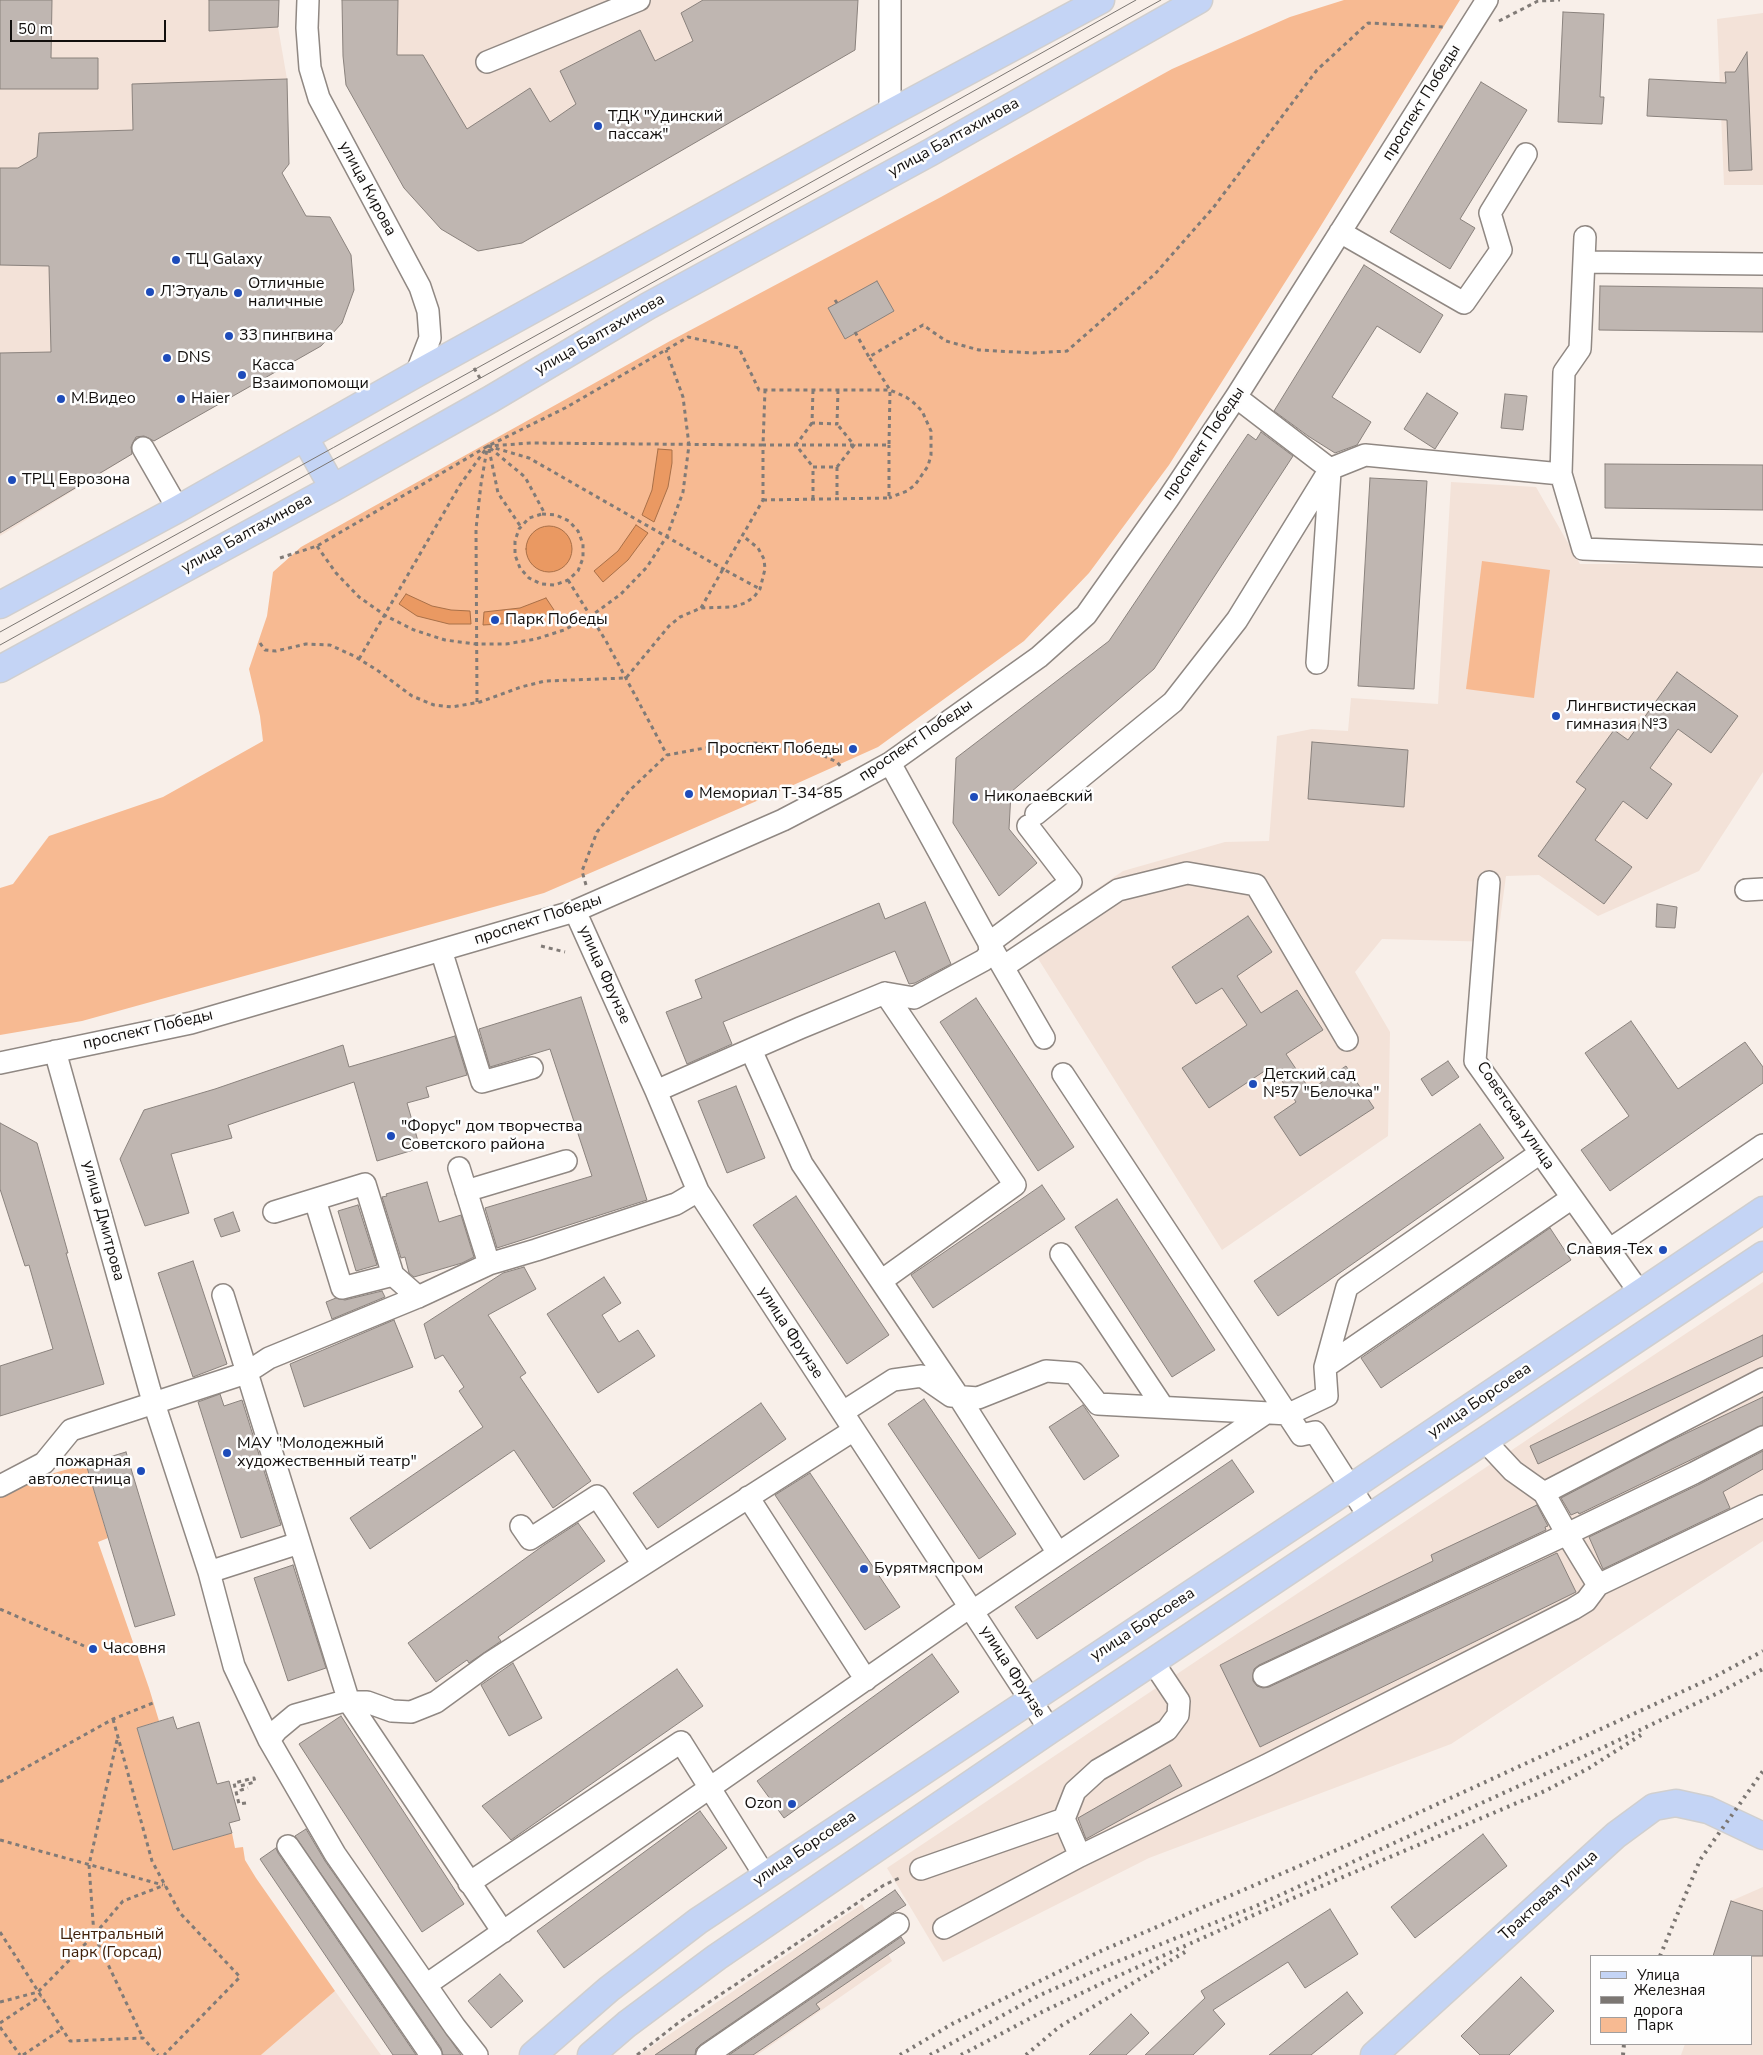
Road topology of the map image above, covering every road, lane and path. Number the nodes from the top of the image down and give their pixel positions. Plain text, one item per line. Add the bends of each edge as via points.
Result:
1 (308, 0) edge
2 (639, 0) edge
3 (890, 0) edge
4 (1101, 0) edge
5 (1198, 0) edge
6 (1488, 0) edge
7 (1560, 0) edge
8 (1498, 22) dead end
9 (1451, 27) dead end
10 (487, 62) dead end
11 (890, 113) junction
12 (1526, 154) dead end
13 (1340, 232) junction
14 (1585, 237) dead end
15 (1584, 262) junction
16 (1763, 264) edge
17 (855, 332) dead end
18 (666, 350) junction
19 (869, 357) junction
20 (416, 374) junction
21 (764, 390) junction
22 (813, 390) junction
23 (838, 390) junction
24 (890, 390) junction
25 (1236, 397) junction
26 (812, 424) junction
27 (837, 424) junction
28 (305, 438) junction
29 (763, 445) junction
30 (796, 445) junction
31 (854, 445) junction
32 (890, 445) junction
33 (488, 446) junction
34 (689, 446) junction
35 (143, 448) dead end
36 (813, 467) junction
37 (837, 467) junction
38 (1330, 469) junction
39 (1562, 474) junction
40 (333, 488) junction
41 (890, 498) junction
42 (837, 499) junction
43 (763, 500) junction
44 (813, 500) junction
45 (178, 509) junction
46 (545, 514) junction
47 (520, 528) junction
48 (667, 536) junction
49 (743, 536) junction
50 (317, 546) junction
51 (1763, 556) edge
52 (280, 558) dead end
53 (723, 569) junction
54 (568, 580) junction
55 (760, 590) junction
56 (0, 605) edge
57 (701, 608) junction
58 (386, 616) junction
59 (591, 616) junction
60 (260, 643) dead end
61 (476, 644) junction
62 (359, 659) junction
63 (1317, 663) dead end
64 (0, 669) edge
65 (626, 678) junction
66 (477, 702) junction
67 (667, 755) junction
68 (837, 762) dead end
69 (890, 763) junction
70 (1489, 882) dead end
71 (586, 885) dead end
72 (575, 911) junction
73 (989, 943) junction
74 (542, 946) dead end
75 (441, 950) junction
76 (565, 952) dead end
77 (1003, 967) junction
78 (886, 994) junction
79 (1044, 1038) dead end
80 (1347, 1040) dead end
81 (750, 1050) junction
82 (55, 1051) junction
83 (0, 1063) edge
84 (532, 1068) dead end
85 (1063, 1074) dead end
86 (656, 1091) junction
87 (1763, 1145) edge
88 (1540, 1153) junction
89 (566, 1161) dead end
90 (459, 1168) dead end
91 (466, 1191) junction
92 (698, 1191) junction
93 (1572, 1198) junction
94 (315, 1200) junction
95 (1763, 1210) edge
96 (274, 1212) dead end
97 (1609, 1250) junction
98 (1060, 1254) dead end
99 (1763, 1255) edge
100 (489, 1264) junction
101 (393, 1275) junction
102 (881, 1281) junction
103 (1640, 1294) junction
104 (223, 1295) dead end
105 (418, 1297) junction
106 (1325, 1367) junction
107 (246, 1372) junction
108 (1763, 1379) edge
109 (151, 1397) junction
110 (959, 1397) junction
111 (1163, 1408) junction
112 (1266, 1413) junction
113 (1289, 1414) junction
114 (848, 1421) junction
115 (1763, 1437) edge
116 (1485, 1441) junction
117 (0, 1486) edge
118 (1350, 1488) junction
119 (1544, 1493) junction
120 (748, 1498) junction
121 (1763, 1506) edge
122 (1370, 1518) junction
123 (522, 1526) dead end
124 (1566, 1534) junction
125 (300, 1543) junction
126 (1058, 1553) junction
127 (644, 1564) junction
128 (209, 1572) junction
129 (1598, 1585) junction
130 (0, 1609) edge
131 (971, 1609) junction
132 (84, 1646) dead end
133 (1153, 1662) junction
134 (1264, 1676) dead end
135 (866, 1680) junction
136 (1030, 1700) junction
137 (153, 1702) dead end
138 (349, 1702) junction
139 (113, 1719) junction
140 (1050, 1730) junction
141 (118, 1738) junction
142 (269, 1740) junction
143 (0, 1782) edge
144 (248, 1788) dead end
145 (710, 1788) junction
146 (246, 1803) dead end
147 (1064, 1819) junction
148 (1755, 1833) edge
149 (0, 1840) edge
150 (288, 1846) dead end
151 (1080, 1856) junction
152 (89, 1864) junction
153 (921, 1870) joint
154 (765, 1876) junction
155 (469, 1883) junction
156 (164, 1885) junction
157 (898, 1924) dead end
158 (944, 1928) dead end
159 (0, 1932) edge
160 (503, 1932) junction
161 (94, 1935) junction
162 (426, 1985) junction
163 (38, 1992) junction
164 (41, 1996) junction
165 (0, 2002) edge
166 (0, 2025) edge
167 (62, 2029) junction
168 (143, 2038) junction
169 (473, 2054) edge
170 (22, 2055) edge
171 (158, 2055) edge
172 (164, 2055) edge
173 (431, 2055) edge
174 (533, 2055) edge
175 (591, 2055) edge
176 (637, 2055) edge
177 (708, 2055) edge
178 (1374, 2055) edge

1 - 20 street, улица Кирова via 310,68 320,98 420,287 428,310 430,338
2 - 10 street
3 - 11 street
4 - 11 main road
5 - 40 main road, улица Балтахинова via 923,156 648,306
6 - 13 street, проспект Победы
7 - 8 path via 1538,1
9 - 19 path via 1368,23 1317,70 1213,208 1155,274 1067,351 979,350 946,341 923,326
11 - 20 main road
12 - 13 street via 1490,213 1501,250 1464,303
13 - 25 street, проспект Победы
14 - 15 street
15 - 16 street
15 - 39 street via 1580,349 1564,372
17 - 19 path
18 - 21 path via 688,337 739,348 759,390
18 - 33 path via 565,408
18 - 34 path via 683,397
19 - 24 path
20 - 28 main road
21 - 22 path
21 - 29 path
22 - 23 path
22 - 26 path
23 - 24 path
23 - 27 path
24 - 32 path
24 - 41 path via 906,397 922,411 932,441 928,466 922,477 906,491
25 - 38 street
25 - 69 street, проспект Победы via 1086,615 1039,657
26 - 27 path
26 - 30 path
27 - 31 path
28 - 40 main road
28 - 45 main road
29 - 30 path
29 - 34 path
29 - 43 path
30 - 31 path
30 - 36 path
31 - 32 path
31 - 37 path
32 - 41 path
33 - 34 path via 531,443
33 - 46 path via 524,477
33 - 47 path via 498,493
33 - 48 path via 529,458
33 - 50 path
33 - 58 path via 460,485
33 - 61 path via 476,529
34 - 48 path via 683,492
35 - 45 street
36 - 37 path
36 - 44 path
37 - 42 path
38 - 39 street via 1365,455
38 - 63 street
38 - 73 street via 1237,620 1173,702 1032,820 1071,882
39 - 51 street via 1583,549
40 - 64 main road, улица Балтахинова
41 - 42 path
42 - 44 path
43 - 44 path
43 - 49 path
45 - 56 main road
46 - 47 path via 529,518
46 - 54 path via 569,521 583,544 583,558 578,571
47 - 54 path via 515,541 515,555 524,573 541,584
48 - 53 path
48 - 59 path via 647,567 621,594
49 - 53 path
49 - 55 path via 758,548 764,559
50 - 52 path
50 - 58 path via 336,573
53 - 55 path
53 - 57 path
54 - 59 path
55 - 57 path via 745,603 733,607
57 - 65 path via 669,626
58 - 61 path via 445,640
58 - 62 path
59 - 61 path via 536,639
59 - 65 path
60 - 62 path via 266,650 276,651 306,644 330,646
61 - 66 path
62 - 66 path via 412,696 434,705 452,707
65 - 66 path via 544,681
65 - 67 path
67 - 68 path via 754,743 807,748
67 - 71 path via 629,791 597,832 582,871
69 - 72 street, проспект Победы via 783,820
69 - 73 street
70 - 88 street, Советская улица via 1475,1061
72 - 75 street, проспект Победы
72 - 86 street, улица Фрунзе
73 - 77 street
73 - 78 street via 990,952 984,960 914,998
74 - 76 path
75 - 82 street, проспект Победы via 191,1023
75 - 84 street via 482,1082
77 - 79 street
77 - 80 street via 1118,890 1187,873 1256,884
78 - 81 street
78 - 102 street via 1015,1185
81 - 86 street
81 - 102 street via 802,1164
82 - 83 street, проспект Победы
82 - 109 street, улица Дмитрова
85 - 113 street
86 - 92 street, улица Фрунзе
87 - 97 street
88 - 93 street, Советская улица
88 - 106 street via 1347,1286
89 - 91 street
90 - 91 street
91 - 100 street
92 - 100 street via 676,1204
92 - 114 street, улица Фрунзе
93 - 97 street, Советская улица
93 - 106 street
94 - 96 street
94 - 101 street via 342,1288
94 - 101 street via 365,1184
95 - 103 main road, улица Борсоева
97 - 103 street, Советская улица
98 - 111 street
99 - 116 main road
100 - 105 street
101 - 105 street
102 - 110 street
103 - 118 main road, улица Борсоева
104 - 107 street
105 - 107 street via 269,1358
106 - 113 street via 1327,1396
107 - 109 street
107 - 125 street
108 - 119 street
109 - 117 street via 71,1430 44,1463
109 - 128 street, улица Дмитрова
110 - 111 street via 978,1398 1046,1371 1074,1373 1098,1404
110 - 114 street via 951,1396 922,1376 893,1380
110 - 126 street
111 - 112 street
112 - 113 street
112 - 126 street
113 - 118 street via 1302,1435 1315,1432
114 - 120 street
114 - 131 street, улица Фрунзе
115 - 124 street
116 - 119 street via 1513,1471
116 - 122 main road
118 - 122 street
118 - 136 main road, улица Борсоева
119 - 124 street
120 - 127 street
120 - 135 street
121 - 129 street
122 - 133 main road
123 - 127 street via 530,1539 597,1496
124 - 129 street
124 - 134 street
125 - 128 street
125 - 138 street
126 - 131 street
127 - 138 street via 491,1662 436,1702 411,1712 392,1711 367,1702
128 - 142 street, улица Дмитрова via 234,1666
129 - 151 street via 1586,1601 1573,1609
130 - 132 path
131 - 135 street
131 - 136 street, улица Фрунзе
133 - 140 main road
133 - 147 street via 1179,1701 1178,1715 1167,1730 1098,1770 1075,1791
135 - 145 street
136 - 140 street, улица Фрунзе
136 - 154 main road, улица Борсоева
137 - 139 path
138 - 142 street via 295,1715
138 - 155 street
139 - 141 path
139 - 143 path
140 - 175 main road via 716,1957
141 - 152 path
141 - 156 path via 152,1861
142 - 162 street, улица Дмитрова via 335,1854
144 - 146 path via 241,1790 240,1786 255,1782 254,1778 234,1783 240,1804
145 - 154 street
145 - 155 street via 682,1742
145 - 160 street
147 - 151 street
147 - 153 street
148 - 178 main road, Трактовая улица via 1708,1810 1676,1803 1654,1807 1616,1835
149 - 152 path
150 - 173 street
151 - 158 street
152 - 156 path
152 - 161 path
153 - 176 path via 884,1885 678,2023
154 - 174 main road, улица Борсоева via 698,1921 609,1989
155 - 160 street
156 - 161 path via 123,1901
156 - 172 path via 180,1913 240,1977
157 - 177 street
159 - 163 path
160 - 162 street
161 - 163 path
161 - 168 path
162 - 169 street, улица Дмитрова
163 - 164 path
163 - 165 path
164 - 166 path
164 - 167 path
166 - 170 path
167 - 168 path via 70,2041
167 - 170 path
168 - 171 path

